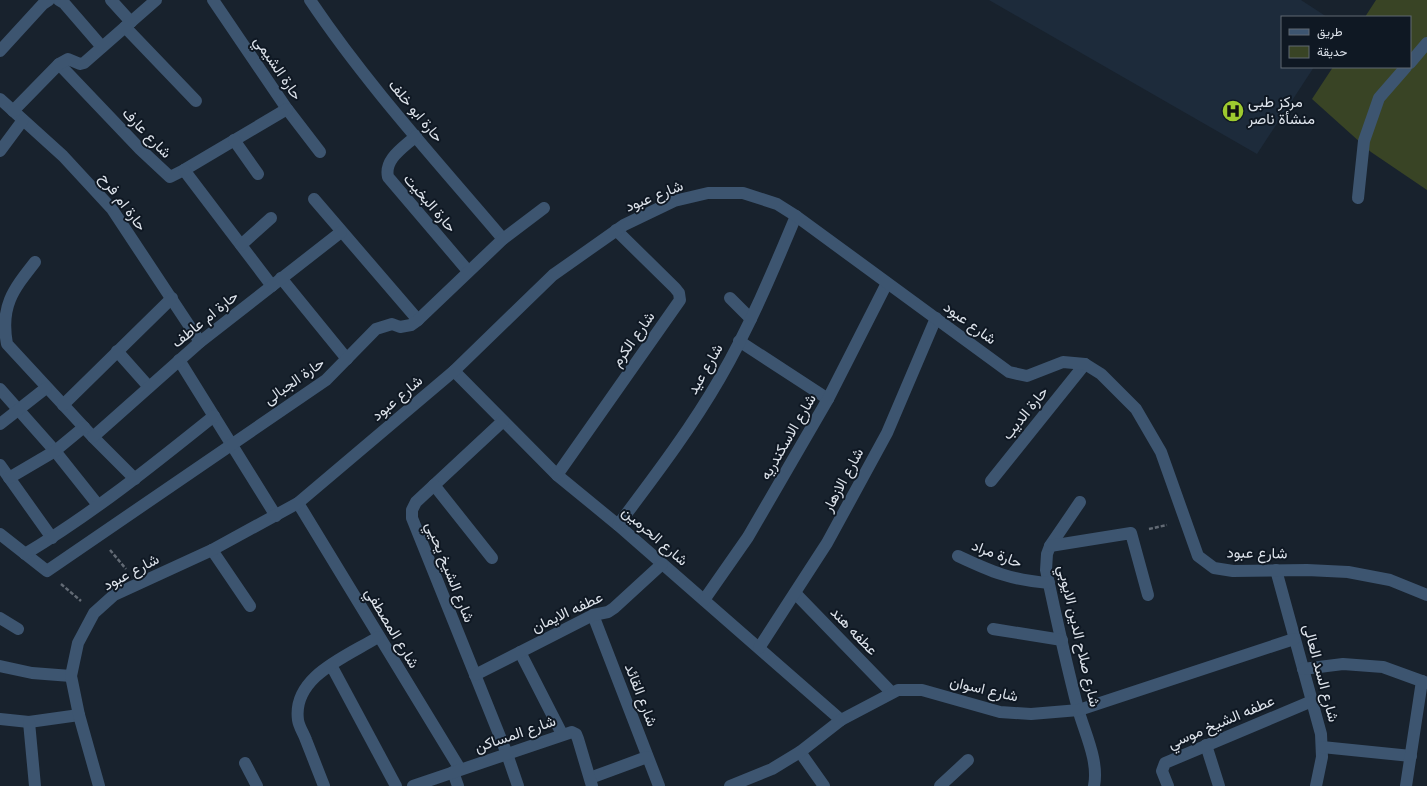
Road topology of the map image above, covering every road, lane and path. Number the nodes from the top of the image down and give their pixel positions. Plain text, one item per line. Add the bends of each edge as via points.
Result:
1 (49, 0) edge
2 (59, 0) edge
3 (111, 0) edge
4 (156, 0) edge
5 (213, 0) edge
6 (310, 0) edge
7 (128, 25) junction
8 (1427, 43) edge
9 (102, 47) junction
10 (0, 51) edge
11 (1411, 62) edge
12 (59, 64) junction
13 (1405, 68) edge
14 (0, 99) edge
15 (196, 101) dead end
16 (287, 109) junction
17 (13, 111) junction
18 (23, 120) junction
19 (416, 136) junction
20 (234, 140) junction
21 (0, 151) edge
22 (320, 152) dead end
23 (184, 170) junction
24 (258, 174) dead end
25 (1358, 198) dead end
26 (314, 200) dead end
27 (544, 208) dead end
28 (796, 216) junction
29 (271, 218) dead end
30 (616, 230) junction
31 (341, 232) junction
32 (503, 239) junction
33 (241, 245) junction
34 (35, 262) dead end
35 (468, 271) junction
36 (277, 282) junction
37 (887, 283) junction
38 (3, 294) edge
39 (172, 298) junction
40 (730, 298) dead end
41 (936, 318) junction
42 (751, 319) junction
43 (418, 320) junction
44 (740, 341) junction
45 (200, 342) junction
46 (117, 351) junction
47 (347, 359) junction
48 (179, 360) junction
49 (1085, 364) junction
50 (454, 371) junction
51 (149, 387) junction
52 (46, 388) junction
53 (0, 389) edge
54 (828, 399) junction
55 (63, 405) junction
56 (19, 409) junction
57 (214, 416) junction
58 (503, 421) junction
59 (0, 424) edge
60 (84, 427) junction
61 (92, 437) junction
62 (231, 444) junction
63 (55, 451) junction
64 (0, 464) edge
65 (557, 475) junction
66 (9, 478) junction
67 (135, 479) junction
68 (990, 481) dead end
69 (434, 485) junction
70 (1080, 502) dead end
71 (298, 503) junction
72 (98, 505) junction
73 (276, 516) junction
74 (1185, 522) junction
75 (618, 525) junction
76 (1131, 533) junction
77 (0, 534) edge
78 (98, 536) junction
79 (52, 538) junction
80 (1050, 546) junction
81 (212, 550) junction
82 (24, 554) junction
83 (958, 556) dead end
84 (492, 558) dead end
85 (662, 564) junction
86 (1276, 570) junction
87 (47, 571) junction
88 (138, 583) junction
89 (1049, 584) junction
90 (795, 592) junction
91 (1148, 595) dead end
92 (1427, 595) edge
93 (704, 600) junction
94 (250, 606) dead end
95 (94, 613) junction
96 (593, 615) junction
97 (0, 618) edge
98 (993, 628) dead end
99 (18, 629) dead end
100 (378, 637) junction
101 (1294, 639) junction
102 (1062, 640) junction
103 (759, 648) junction
104 (520, 652) junction
105 (331, 665) junction
106 (0, 666) edge
107 (1303, 669) junction
108 (475, 675) junction
109 (71, 676) junction
110 (1424, 682) edge
111 (891, 692) junction
112 (1312, 701) junction
113 (1079, 710) junction
114 (79, 715) junction
115 (0, 719) edge
116 (841, 720) junction
117 (29, 722) junction
118 (562, 734) junction
119 (1206, 745) junction
120 (1322, 746) junction
121 (800, 752) junction
122 (507, 754) junction
123 (1411, 756) junction
124 (647, 757) junction
125 (968, 760) dead end
126 (245, 763) dead end
127 (456, 771) junction
128 (591, 782) edge
129 (35, 786) edge
130 (99, 786) edge
131 (257, 786) edge
132 (324, 786) edge
133 (396, 786) edge
134 (413, 786) edge
135 (458, 786) edge
136 (518, 786) edge
137 (659, 786) edge
138 (730, 786) edge
139 (824, 786) edge
140 (940, 786) edge
141 (1094, 786) edge
142 (1168, 786) edge
143 (1219, 786) edge
144 (1316, 786) edge
145 (1406, 786) edge

1 - 10 street
2 - 9 street
3 - 7 street
4 - 7 street
5 - 16 street, حارة الشيمي
6 - 19 street, حارة ابو خلف via 333,34
7 - 9 street
7 - 15 street
8 - 11 street
9 - 12 street via 84,63 68,59
12 - 17 street
12 - 23 street, شارع عارف via 164,173 170,176
13 - 25 street via 1379,98 1364,140
14 - 17 street, حارة ام فرح
16 - 20 street, شارع عارف
16 - 22 street, حارة الشيمي
17 - 18 street, حارة ام فرح
18 - 21 street
18 - 39 street, حارة ام فرح via 63,156 112,209
19 - 32 street, حارة ابو خلف
19 - 35 street, حارة البخيت via 388,162 388,177
20 - 23 street, شارع عارف
20 - 24 street
23 - 33 street
26 - 31 street
27 - 32 street, حارة الجبالى
28 - 30 street, شارع عبود via 777,204 743,194 708,193 674,202
28 - 37 street, شارع عبود
28 - 42 street, شارع عيد
29 - 33 street
30 - 50 street, شارع عبود via 553,275
30 - 65 street, شارع الكرم via 676,288 680,300
31 - 36 street, حارة ام عاطف
31 - 43 street
32 - 35 street, حارة الجبالى
33 - 36 street
34 - 38 street
35 - 43 street, حارة الجبالى
36 - 45 street, حارة ام عاطف
36 - 47 street
37 - 41 street, شارع عبود
37 - 54 street, شارع الاسكندريه
38 - 52 street via 2,329 7,344
39 - 45 street, حارة ام فرح
39 - 46 street
40 - 42 street
41 - 49 street, شارع عبود via 1009,372 1027,376 1063,362
41 - 90 street, شارع الازهار via 886,433 827,543
42 - 44 street, شارع عيد
43 - 47 street, حارة الجبالى via 411,325 392,324 380,327
44 - 54 street
44 - 75 street, شارع عيد via 672,454
45 - 48 street, حارة ام عاطف
46 - 51 street
46 - 55 street
47 - 62 street, حارة الجبالى via 326,380
48 - 51 street, حارة ام عاطف
48 - 57 street
49 - 68 street, حارة الديب
49 - 74 street, شارع عبود via 1101,374 1136,409 1161,452
50 - 58 street, شارع الحرمين
50 - 71 street, شارع عبود
51 - 61 street, حارة ام عاطف
52 - 55 street
52 - 56 street
53 - 56 street
54 - 93 street, شارع الاسكندريه via 748,538
55 - 60 street
56 - 59 street
56 - 63 street
57 - 62 street
57 - 67 street
58 - 65 street, شارع الحرمين
58 - 69 street, شارع الشيخ يحيي
60 - 61 street
60 - 63 street
61 - 67 street
62 - 73 street
62 - 78 street, حارة الجبالى
63 - 66 street
63 - 72 street
64 - 66 street
65 - 75 street, شارع الحرمين
66 - 79 street
67 - 72 street
69 - 84 street
69 - 108 street, شارع الشيخ يحيي via 416,502 412,518
70 - 80 street, شارع صلاح الدين الايوبي
71 - 73 street, شارع عبود
71 - 100 street, شارع المصطفي
72 - 79 street
73 - 81 street, شارع عبود
74 - 76 path
74 - 86 street, شارع عبود via 1198,556 1214,568 1233,571
75 - 85 street, شارع الحرمين
76 - 80 street
76 - 91 street
77 - 82 street
78 - 87 street, حارة الجبالى
78 - 88 path
79 - 82 street
80 - 89 street, شارع صلاح الدين الايوبي via 1046,562
81 - 88 street, شارع عبود
81 - 94 street
82 - 87 street
83 - 89 street, حارة مراد via 1001,576
85 - 93 street, شارع الحرمين
85 - 96 street, عطفه الايمان via 614,608
86 - 92 street, شارع عبود via 1348,572 1390,580
86 - 101 street, شارع السد العالى
87 - 95 path
88 - 95 street, شارع عبود via 114,595
89 - 102 street, شارع صلاح الدين الايوبي
90 - 103 street, شارع الازهار
90 - 111 street, عطفه هند
93 - 103 street, شارع الحرمين
95 - 109 street, شارع عبود via 78,642
96 - 104 street, عطفه الايمان
96 - 124 street, شارع القائد
97 - 99 street
98 - 102 street
100 - 105 street
100 - 127 street, شارع المصطفي
101 - 107 street, شارع السد العالى
101 - 113 street, شارع اسوان
102 - 113 street, شارع صلاح الدين الايوبي
103 - 116 street, شارع الحرمين
104 - 108 street, عطفه الايمان
104 - 118 street
105 - 132 street via 313,678 303,691 298,706 298,721
105 - 133 street
106 - 109 street via 32,673
107 - 110 street via 1343,664 1377,667
107 - 112 street, شارع السد العالى
108 - 122 street, شارع الشيخ يحيي
109 - 114 street, شارع عبود
110 - 123 street
111 - 113 street, شارع اسوان via 922,690 1000,712 1031,714
111 - 116 street, شارع اسوان
112 - 119 street, عطفه الشيخ موسي
112 - 120 street, شارع السد العالى
113 - 141 street, شارع صلاح الدين الايوبي via 1096,775
114 - 117 street
114 - 130 street, شارع عبود
115 - 117 street
116 - 121 street, شارع اسوان
117 - 129 street
118 - 122 street, شارع المساكن
118 - 128 street, شارع المساكن via 576,734
119 - 142 street, عطفه الشيخ موسي via 1165,763 1162,771
119 - 143 street
120 - 123 street
120 - 144 street, شارع السد العالى
121 - 138 street, شارع اسوان via 772,769
121 - 139 street
122 - 127 street, شارع المساكن
122 - 136 street, شارع الشيخ يحيي
123 - 145 street
124 - 128 street
124 - 137 street, شارع القائد
125 - 140 street
126 - 131 street
127 - 134 street, شارع المساكن
127 - 135 street, شارع المصطفي

